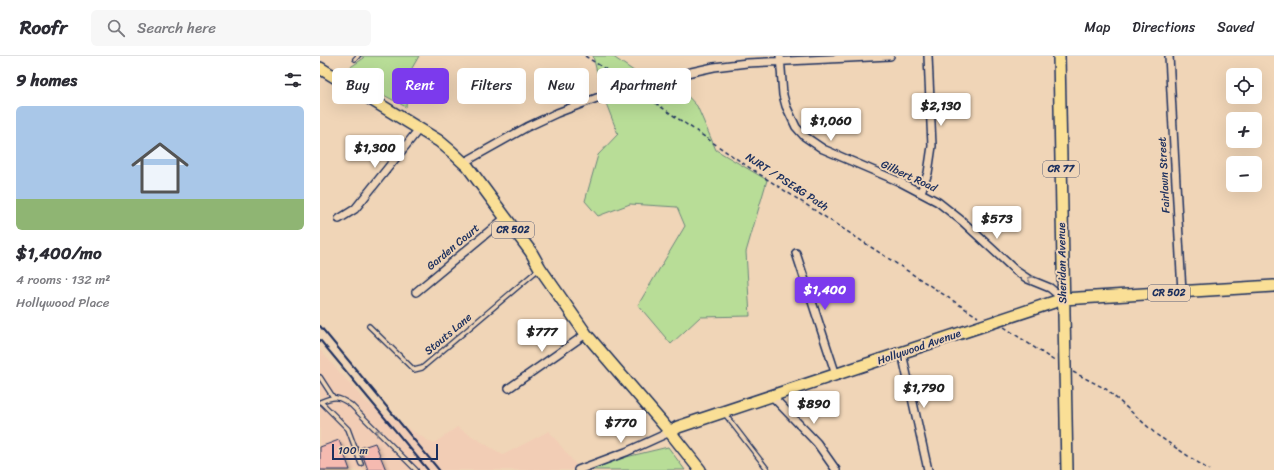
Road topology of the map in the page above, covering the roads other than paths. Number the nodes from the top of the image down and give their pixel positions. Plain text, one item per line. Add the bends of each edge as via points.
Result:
1 (358, 56) edge
2 (890, 56) edge
3 (928, 56) edge
4 (1059, 56) edge
5 (1169, 56) edge
6 (355, 59) dead end
7 (780, 59) edge
8 (320, 68) edge
9 (419, 129) junction
10 (463, 163) junction
11 (921, 192) junction
12 (505, 218) junction
13 (339, 219) dead end
14 (796, 253) dead end
15 (540, 268) junction
16 (1274, 286) edge
17 (416, 292) dead end
18 (1182, 292) junction
19 (1064, 299) junction
20 (369, 326) dead end
21 (586, 334) junction
22 (902, 353) junction
23 (836, 374) junction
24 (320, 377) edge
25 (509, 388) dead end
26 (772, 396) junction
27 (333, 397) junction
28 (320, 402) edge
29 (723, 412) junction
30 (670, 432) junction
31 (361, 464) dead end
32 (593, 467) edge
33 (416, 470) edge
34 (578, 470) edge
35 (700, 470) edge
36 (768, 470) edge
37 (836, 470) edge
38 (928, 470) edge
39 (1067, 470) edge

1 - 6 lane
2 - 7 street
3 - 11 street via 932,146 928,173
4 - 19 main road, Sheridan Avenue / CR 77
5 - 18 street, Fairlawn Street
7 - 10 street via 714,67 632,86 557,113
7 - 11 street, Gilbert Road via 786,106 790,117 804,136 823,149
8 - 9 main road, CR 502
9 - 10 main road, CR 502 via 439,141
9 - 13 street via 355,209
10 - 12 main road, CR 502
19 -> 11 street, Gilbert Road via 1050,288 1016,271 954,214
12 - 15 main road, CR 502
12 - 17 street, Garden Court
14 - 23 street
15 - 20 lane, Stouts Lane via 422,368 414,370
15 - 21 main road, CR 502
16 - 18 main road, Hollywood Avenue / CR 502
18 - 19 main road, Hollywood Avenue / CR 502
19 - 22 main road, Hollywood Avenue / CR 502
19 - 39 main road, Sheridan Avenue / CR 77
21 - 25 street
21 - 30 main road, CR 502
22 - 23 main road, Hollywood Avenue / CR 502
22 - 38 street
23 - 26 main road, Hollywood Avenue / CR 502
24 - 27 lane
26 - 29 main road, Hollywood Avenue / CR 502
26 - 37 street via 817,443
27 - 28 lane
33 -> 27 lane via 351,405 341,398
28 - 31 lane via 348,429
29 - 30 main road, Hollywood Avenue / CR 502
29 - 36 lane
30 - 32 street, Hollywood Avenue
30 - 35 main road
32 - 34 street, Hollywood Avenue

